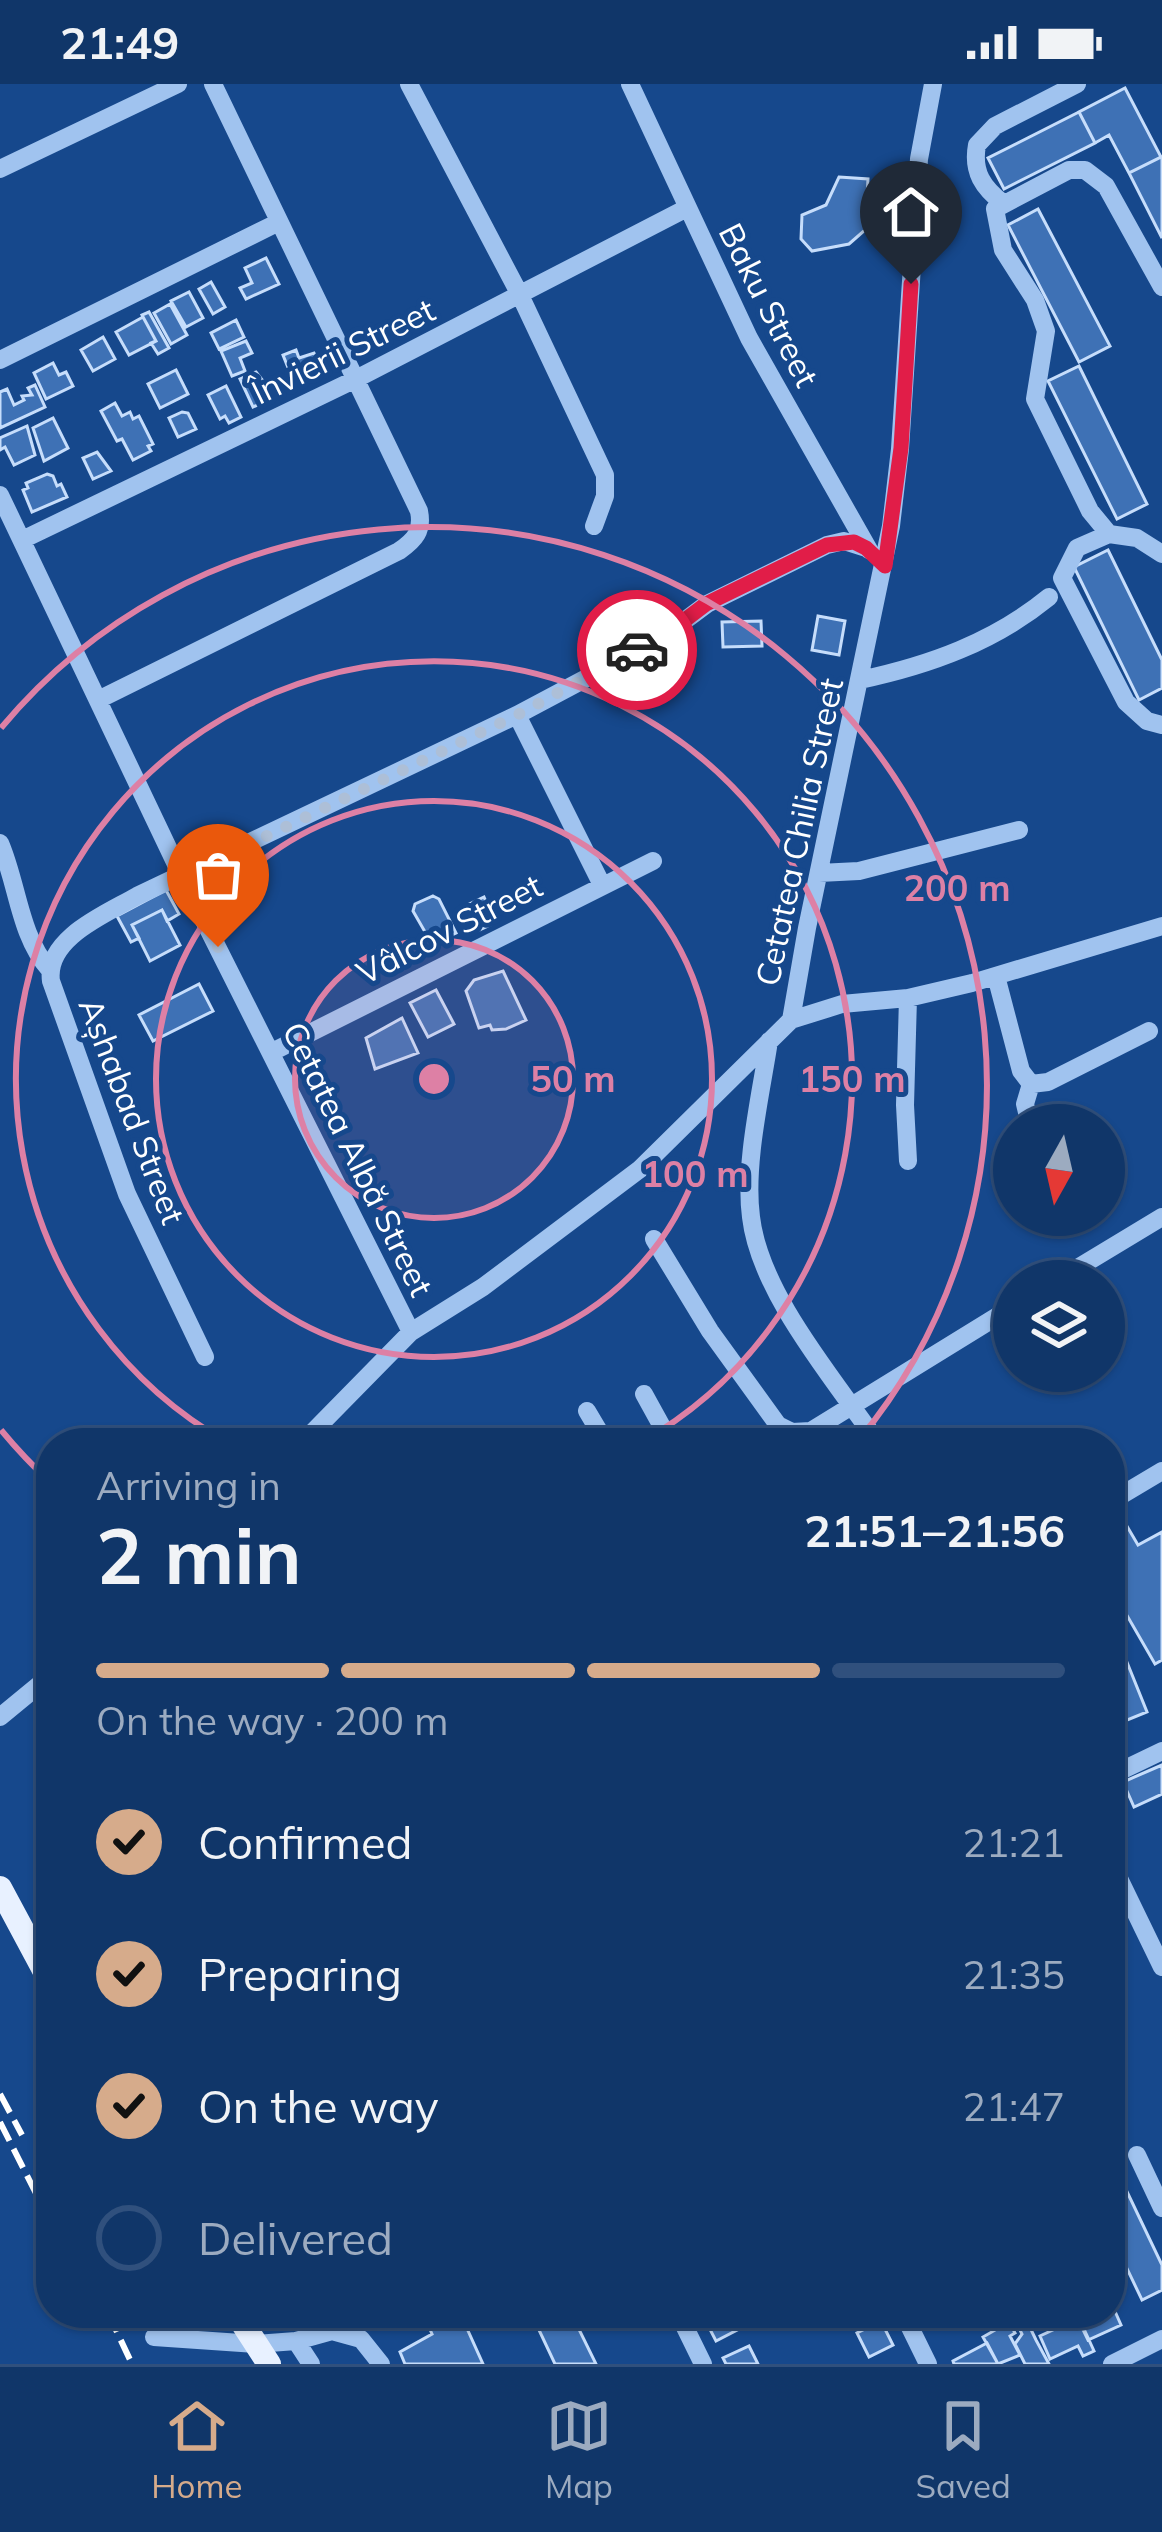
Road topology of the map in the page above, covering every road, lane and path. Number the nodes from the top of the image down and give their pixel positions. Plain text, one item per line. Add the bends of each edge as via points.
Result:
1 (178, 84) edge
2 (213, 84) edge
3 (410, 84) edge
4 (630, 84) edge
5 (933, 84) edge
6 (1077, 84) edge
7 (0, 169) edge
8 (1004, 204) junction
9 (687, 208) junction
10 (279, 222) junction
11 (1162, 287) edge
12 (520, 295) junction
13 (0, 360) edge
14 (356, 379) junction
15 (0, 495) edge
16 (594, 526) dead end
17 (1109, 533) junction
18 (22, 541) junction
19 (866, 548) junction
20 (1162, 554) edge
21 (885, 566) junction
22 (1049, 597) dead end
23 (860, 680) junction
24 (100, 699) junction
25 (517, 715) junction
26 (1162, 725) edge
27 (1019, 830) dead end
28 (0, 843) edge
29 (653, 861) dead end
30 (819, 873) junction
31 (182, 877) junction
32 (602, 885) junction
33 (1162, 926) edge
34 (50, 969) junction
35 (996, 976) junction
36 (908, 998) junction
37 (791, 1020) junction
38 (1149, 1031) dead end
39 (769, 1040) junction
40 (272, 1052) junction
41 (1030, 1084) junction
42 (1025, 1104) edge
43 (908, 1161) dead end
44 (1162, 1217) edge
45 (654, 1239) dead end
46 (1091, 1260) edge
47 (993, 1319) edge
48 (411, 1332) junction
49 (205, 1357) dead end
50 (644, 1394) dead end
51 (851, 1404) junction
52 (587, 1411) dead end
53 (317, 1428) edge
54 (597, 1428) edge
55 (663, 1428) edge
56 (784, 1428) edge
57 (816, 1428) edge
58 (868, 1428) edge
59 (1162, 1471) edge
60 (1125, 1493) edge
61 (36, 1687) edge
62 (0, 1717) edge
63 (1162, 1751) edge
64 (1125, 1769) edge
65 (0, 1888) edge
66 (1125, 1891) edge
67 (36, 1937) edge
68 (1162, 1967) edge
69 (1137, 2155) dead end
70 (1162, 2208) edge
71 (246, 2328) edge
72 (685, 2328) edge
73 (910, 2328) edge
74 (154, 2337) dead end
75 (1162, 2339) edge
76 (296, 2341) junction
77 (262, 2354) edge
78 (311, 2364) edge
79 (381, 2364) edge
80 (703, 2364) edge
81 (928, 2364) edge
82 (1112, 2364) edge

1 - 7 street
2 - 10 street
3 - 12 street
4 - 9 street, Baku Street
5 - 21 street, Cetatea Chilia Street via 919,159 901,448
6 - 8 street via 995,126 977,145 975,169
8 - 11 street via 1069,170 1085,170 1106,186
8 - 17 street via 995,209 1004,250 1046,331 1035,399
9 - 12 street, Învierii Street
9 - 19 street, Baku Street
10 - 13 street
10 - 14 street
12 - 14 street, Învierii Street
12 - 16 street via 605,475
14 - 18 street, Învierii Street
14 - 24 street via 419,511 414,541
15 - 18 street, Cetatea Albă Street
17 - 20 street
17 - 26 street via 1077,548 1062,578 1126,702
18 - 24 street, Cetatea Albă Street
19 - 21 street, Baku Street
19 - 25 street via 827,545 706,604 660,639
21 - 23 street, Cetatea Chilia Street
22 - 23 street via 1015,625 959,652
23 - 30 street, Cetatea Chilia Street
24 - 31 street, Cetatea Albă Street
25 - 31 street
25 - 32 street
27 - 30 street via 859,871
28 - 34 street via 27,935
29 - 32 street, Vâlcov Street
30 - 37 street, Cetatea Chilia Street
31 - 34 street, Așhabad Street via 94,921 55,953
31 - 40 street, Cetatea Albă Street
32 - 40 street, Vâlcov Street
33 - 35 street
34 - 49 street, Așhabad Street via 127,1194
35 - 36 street
35 - 41 street
36 - 37 street via 842,1004
36 - 43 street
37 - 39 street, Cetatea Chilia Street
38 - 41 street
39 - 48 street, Cetatea Chilia Street via 640,1169
39 - 51 street via 750,1196 757,1247
40 - 48 street, Cetatea Albă Street
41 - 42 street
44 - 46 street
45 - 56 street
47 - 51 street
48 - 53 street, Cetatea Chilia Street
50 - 55 street
51 - 57 street
51 - 58 street
52 - 54 street
59 - 60 street
61 - 62 street
63 - 64 street
65 - 67 main road
66 - 68 street
69 - 70 street
71 - 77 main road
72 - 80 street
73 - 81 street
74 - 77 street
75 - 82 street
76 - 77 street
76 - 78 street
76 - 79 street via 346,2333

